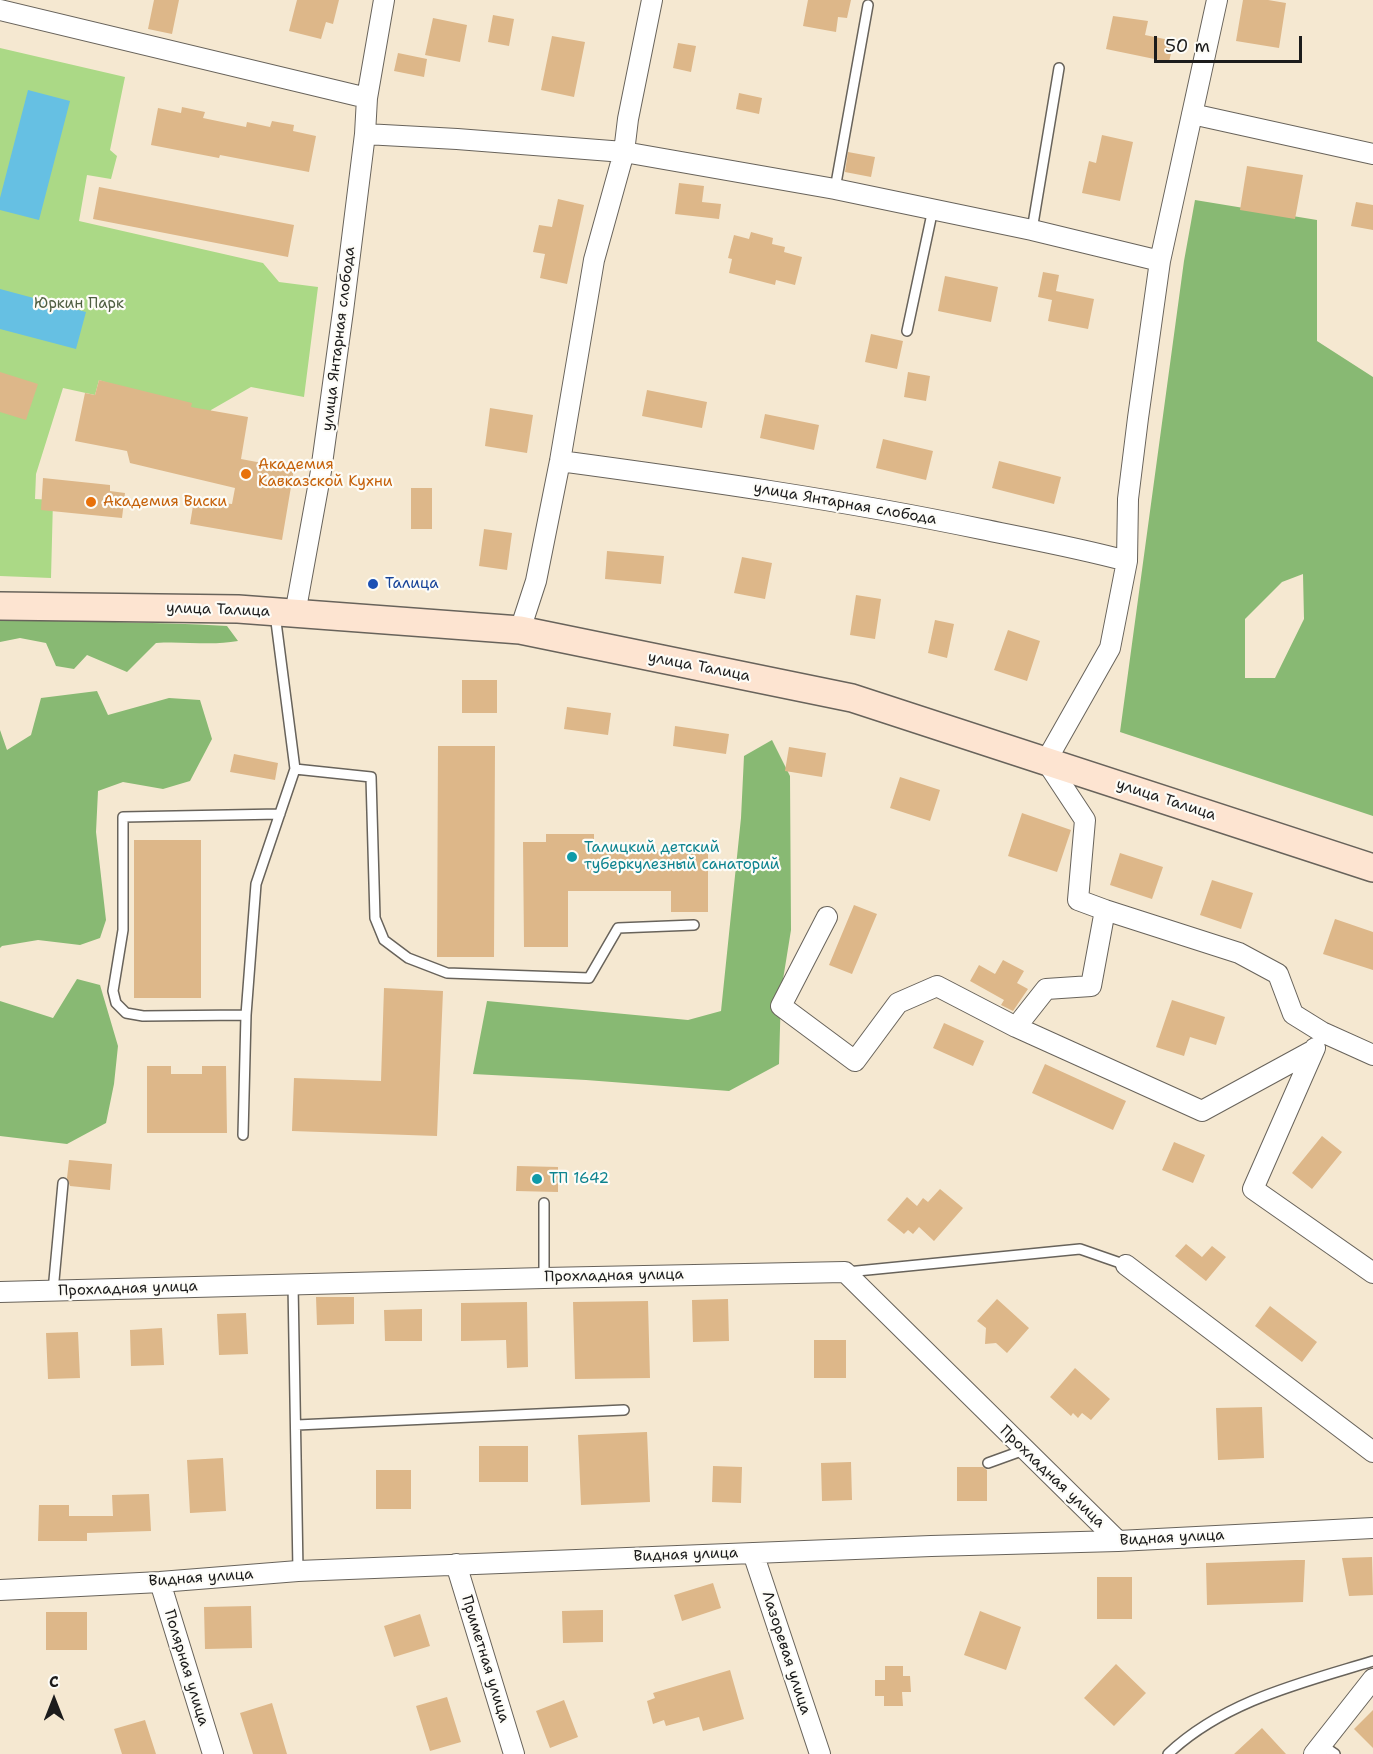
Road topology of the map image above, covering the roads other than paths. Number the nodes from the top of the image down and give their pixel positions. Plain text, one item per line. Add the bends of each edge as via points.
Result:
1 (384, 0) edge
2 (652, 0) edge
3 (1216, 0) edge
4 (867, 4) dead end
5 (0, 10) edge
6 (1059, 68) dead end
7 (367, 98) junction
8 (1192, 114) junction
9 (365, 134) junction
10 (624, 152) junction
11 (1373, 154) edge
12 (835, 189) junction
13 (933, 209) junction
14 (1032, 230) junction
15 (1160, 261) junction
16 (907, 331) dead end
17 (560, 461) junction
18 (1127, 561) junction
19 (0, 606) edge
20 (285, 613) junction
21 (520, 630) junction
22 (1046, 761) junction
23 (296, 769) junction
24 (280, 814) junction
25 (1373, 868) edge
26 (1105, 910) junction
27 (827, 917) dead end
28 (694, 925) dead end
29 (246, 1015) junction
30 (1016, 1026) junction
31 (1322, 1032) junction
32 (1314, 1050) junction
33 (1373, 1055) edge
34 (243, 1135) dead end
35 (63, 1183) dead end
36 (544, 1203) dead end
37 (1126, 1265) joint
38 (845, 1272) junction
39 (1373, 1273) edge
40 (544, 1278) junction
41 (293, 1284) junction
42 (53, 1291) junction
43 (0, 1292) edge
44 (624, 1410) dead end
45 (297, 1425) junction
46 (1024, 1450) junction
47 (1373, 1452) edge
48 (988, 1463) dead end
49 (1373, 1528) edge
50 (1118, 1541) junction
51 (753, 1553) junction
52 (456, 1564) junction
53 (298, 1571) junction
54 (160, 1582) junction
55 (0, 1590) edge
56 (1373, 1661) edge
57 (1373, 1679) edge
58 (1324, 1751) edge
59 (213, 1754) edge
60 (514, 1754) edge
61 (820, 1754) edge
62 (1167, 1754) edge

1 - 7 street, улица Янтарная слобода
2 - 10 street
3 - 8 street
4 - 12 lane
5 - 7 street
6 - 14 lane
7 - 9 street, улица Янтарная слобода
8 - 11 street
8 - 15 street
9 - 10 street
9 - 20 street, улица Янтарная слобода via 321,471
10 - 12 street
10 - 17 street via 594,260
12 - 13 street
13 - 14 street
13 - 16 lane
14 - 15 street
15 - 18 street via 1128,499
17 - 18 street, улица Янтарная слобода via 889,510
17 - 21 street via 536,581
18 - 22 street via 1110,648
19 - 20 street, улица Талица
20 - 21 street, улица Талица
20 - 23 lane
21 - 22 street, улица Талица via 852,698
22 - 25 street, улица Талица
22 - 26 street via 1085,820 1078,900
23 - 24 lane
23 - 28 lane via 371,777 375,918 384,940 408,958 447,973 589,978 618,928
24 - 29 lane via 256,884
24 - 29 lane via 123,817 123,930 113,991 116,1003 126,1013 143,1016
26 - 30 street via 1091,986 1046,989
26 - 31 street via 1239,952 1278,974 1293,1014
27 - 30 street via 781,1006 855,1061 898,1003 937,986
29 - 34 lane
30 - 32 street via 1202,1111
31 - 32 street
31 - 33 street
32 - 39 street via 1253,1189
35 - 42 lane
36 - 40 lane
37 - 38 lane via 1080,1249
37 - 47 street
38 - 40 street, Прохладная улица
38 - 46 street, Прохладная улица
40 - 41 street, Прохладная улица
41 - 42 street, Прохладная улица
41 - 45 lane
42 - 43 street, Прохладная улица
44 - 45 lane
45 - 53 lane
46 - 48 lane
46 - 50 street, Прохладная улица
49 - 50 street, Видная улица
50 - 51 street, Видная улица
51 - 52 street, Видная улица
51 - 61 street, Лазоревая улица
52 - 53 street, Видная улица
52 - 60 street, Приметная улица
53 - 54 street, Видная улица
54 - 55 street, Видная улица
54 - 59 street, Полярная улица
56 - 62 lane via 1241,1705
57 - 58 street

